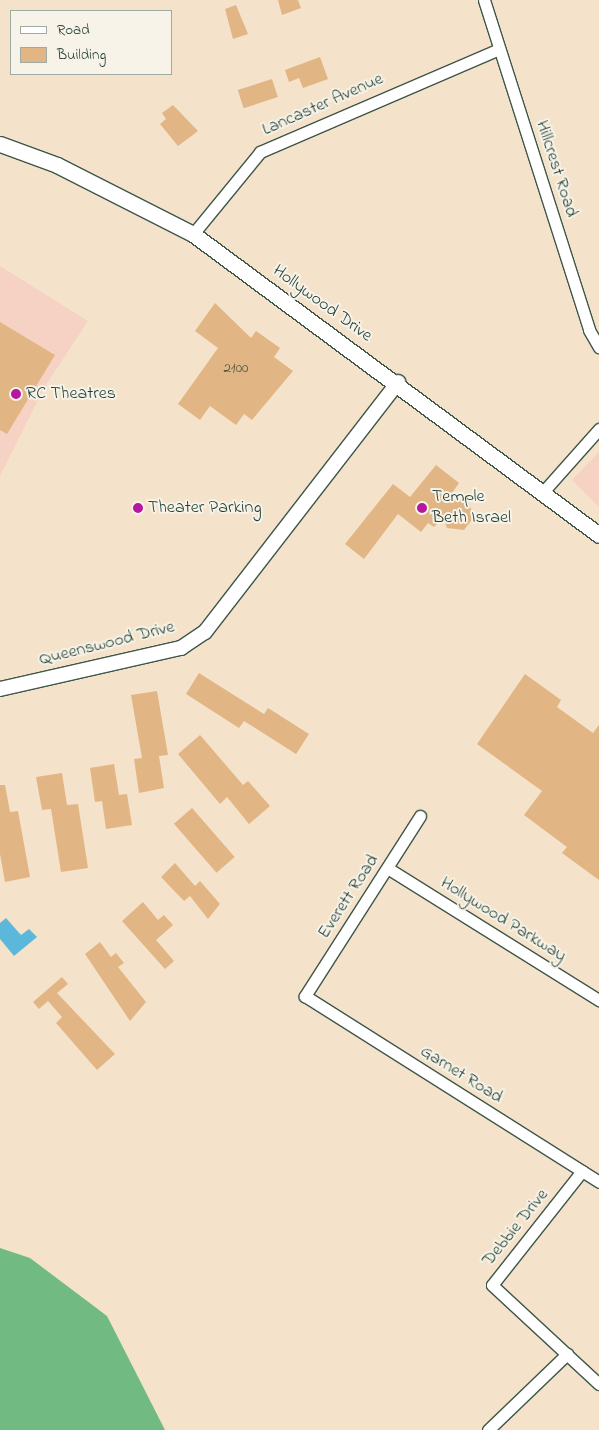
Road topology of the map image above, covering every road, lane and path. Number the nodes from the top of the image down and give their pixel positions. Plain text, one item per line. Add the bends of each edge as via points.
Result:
1 (484, 0) edge
2 (499, 49) junction
3 (0, 144) edge
4 (193, 234) junction
5 (599, 347) edge
6 (398, 382) junction
7 (599, 429) edge
8 (542, 493) junction
9 (599, 535) edge
10 (0, 689) edge
11 (420, 816) dead end
12 (388, 869) junction
13 (305, 996) joint
14 (599, 1000) edge
15 (582, 1171) junction
16 (599, 1182) edge
17 (567, 1354) junction
18 (599, 1384) edge
19 (488, 1430) edge

1 - 2 street, Hillcrest Road
2 - 4 street, Lancaster Avenue via 260,152
2 - 5 street, Hillcrest Road via 589,330
3 - 4 main road, Hollywood Drive via 75,173
4 - 6 main road, Hollywood Drive
6 - 8 main road, Hollywood Drive
6 - 10 street, Queenswood Drive via 205,632 181,648
7 - 8 street
8 - 9 main road, Hollywood Drive
11 - 12 street, Everett Road
12 - 13 street, Everett Road
12 - 14 street, Hollywood Parkway
13 - 15 street, Garnet Road
15 - 16 street, Garnet Road
15 - 17 street, Debbie Drive via 492,1285
17 - 18 street, Debbie Drive
17 - 19 street

